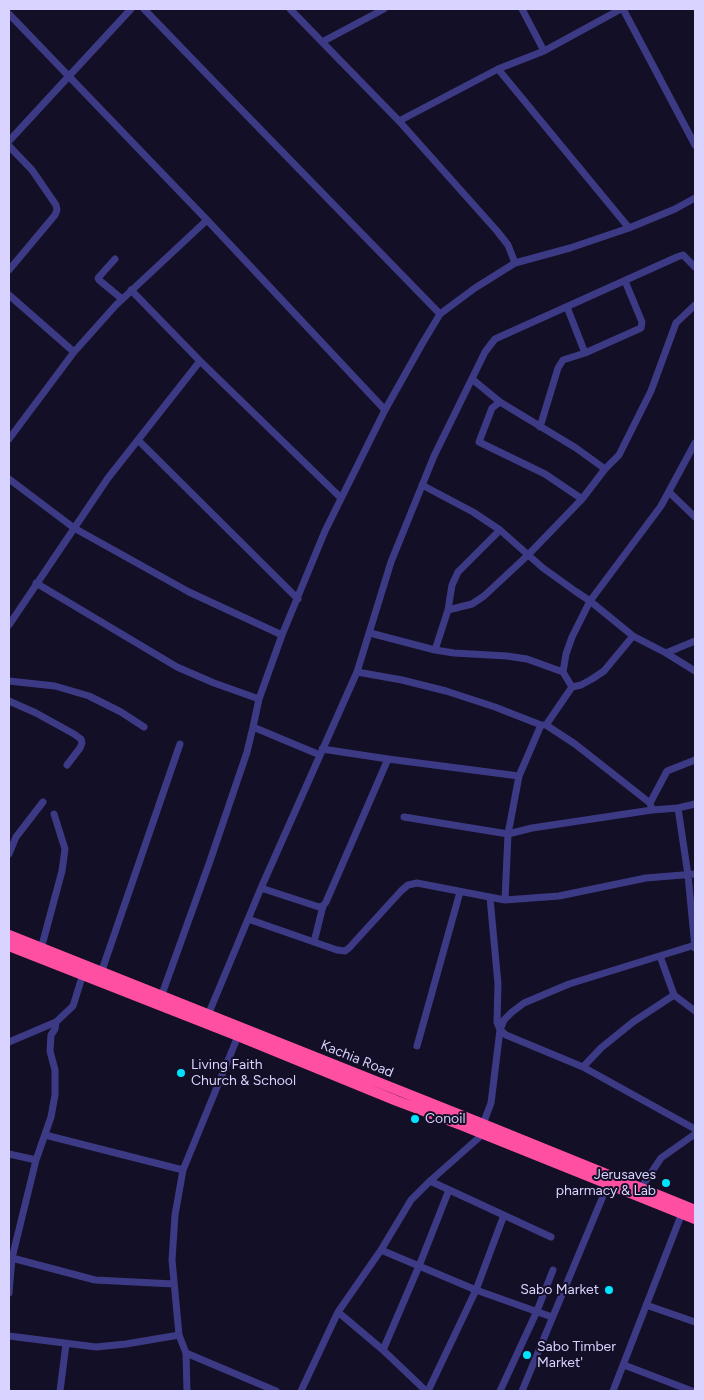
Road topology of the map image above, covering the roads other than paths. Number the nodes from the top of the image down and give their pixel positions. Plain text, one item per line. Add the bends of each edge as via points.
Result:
1 (131, 9) edge
2 (144, 9) edge
3 (290, 9) edge
4 (384, 9) edge
5 (522, 9) edge
6 (622, 9) edge
7 (9, 14) edge
8 (322, 42) junction
9 (544, 51) junction
10 (498, 69) junction
11 (68, 76) junction
12 (399, 121) junction
13 (9, 141) edge
14 (695, 145) edge
15 (9, 146) edge
16 (695, 198) edge
17 (207, 220) junction
18 (629, 228) junction
19 (115, 259) dead end
20 (515, 263) junction
21 (695, 267) edge
22 (9, 270) edge
23 (625, 280) junction
24 (131, 290) junction
25 (9, 295) edge
26 (122, 299) junction
27 (695, 305) edge
28 (567, 307) junction
29 (440, 314) junction
30 (74, 352) junction
31 (585, 353) junction
32 (200, 361) junction
33 (472, 380) junction
34 (500, 402) junction
35 (385, 410) junction
36 (540, 427) junction
37 (9, 439) edge
38 (138, 440) junction
39 (695, 443) edge
40 (693, 452) edge
41 (605, 469) junction
42 (9, 479) edge
43 (422, 485) junction
44 (669, 492) junction
45 (341, 498) junction
46 (582, 499) junction
47 (695, 517) edge
48 (74, 528) junction
49 (500, 530) junction
50 (528, 555) junction
51 (36, 583) junction
52 (298, 599) junction
53 (590, 601) junction
54 (448, 610) junction
55 (9, 625) edge
56 (370, 633) junction
57 (282, 635) junction
58 (633, 636) junction
59 (695, 641) edge
60 (435, 650) junction
61 (666, 653) junction
62 (695, 671) edge
63 (357, 672) junction
64 (563, 672) junction
65 (9, 681) edge
66 (572, 686) junction
67 (259, 699) junction
68 (9, 701) edge
69 (543, 725) junction
70 (144, 726) dead end
71 (253, 727) junction
72 (180, 744) dead end
73 (321, 752) junction
74 (388, 759) junction
75 (695, 760) edge
76 (67, 765) dead end
77 (519, 776) junction
78 (43, 802) dead end
79 (695, 804) edge
80 (651, 807) junction
81 (678, 808) junction
82 (54, 814) dead end
83 (404, 817) dead end
84 (508, 834) junction
85 (9, 854) edge
86 (692, 874) edge
87 (261, 888) junction
88 (460, 892) junction
89 (490, 898) junction
90 (505, 900) junction
91 (323, 906) junction
92 (248, 919) junction
93 (9, 936) edge
94 (314, 942) junction
95 (9, 946) edge
96 (695, 946) edge
97 (40, 948) junction
98 (660, 956) junction
99 (101, 973) junction
100 (84, 974) junction
101 (674, 995) junction
102 (161, 996) junction
103 (695, 1011) edge
104 (208, 1015) junction
105 (56, 1022) junction
106 (500, 1030) junction
107 (238, 1036) junction
108 (9, 1040) edge
109 (417, 1046) dead end
110 (583, 1067) junction
111 (463, 1120) junction
112 (695, 1128) edge
113 (483, 1129) junction
114 (695, 1134) edge
115 (45, 1135) junction
116 (9, 1154) edge
117 (36, 1160) junction
118 (183, 1170) junction
119 (430, 1181) junction
120 (608, 1184) junction
121 (641, 1188) junction
122 (449, 1190) junction
123 (695, 1210) edge
124 (682, 1213) junction
125 (504, 1216) junction
126 (695, 1218) edge
127 (551, 1237) dead end
128 (381, 1250) junction
129 (12, 1258) junction
130 (419, 1266) junction
131 (553, 1270) dead end
132 (174, 1284) junction
133 (476, 1290) junction
134 (9, 1293) edge
135 (646, 1305) junction
136 (537, 1311) junction
137 (338, 1312) junction
138 (552, 1317) junction
139 (695, 1322) edge
140 (179, 1335) junction
141 (9, 1336) edge
142 (66, 1344) junction
143 (383, 1350) junction
144 (186, 1353) junction
145 (624, 1365) junction
146 (60, 1391) edge
147 (187, 1391) edge
148 (276, 1391) edge
149 (301, 1391) edge
150 (427, 1391) edge
151 (500, 1391) edge
152 (522, 1391) edge
153 (612, 1391) edge
154 (692, 1391) edge

1 - 11 street
2 - 29 street
3 - 8 street
4 - 8 street
5 - 9 street
6 - 9 street
6 - 14 street
7 - 11 street
8 - 12 street
9 - 10 street
10 - 12 street
10 - 18 street
11 - 13 street
11 - 17 street
12 - 20 street via 508,245
15 - 22 street via 32,170 56,205 56,210
16 - 18 street
17 - 24 street
17 - 35 street
18 - 20 street
19 - 26 street via 98,278
20 - 29 street
21 - 23 street via 683,255
23 - 28 street
23 - 31 street via 642,322 641,328
24 - 26 street
24 - 32 street
25 - 30 street
26 - 30 street
27 - 41 street via 676,323 647,399 619,455
28 - 31 street
28 - 33 street via 495,339
29 - 35 street
30 - 37 street
31 - 36 street via 563,360 558,368
32 - 38 street
32 - 45 street
33 - 34 street
33 - 43 street
34 - 36 street
34 - 46 street via 492,408 479,442 545,474
35 - 45 street
36 - 41 street
38 - 48 street
38 - 52 street
39 - 40 street
40 - 44 street
41 - 46 street
42 - 48 street
43 - 49 street
43 - 56 street via 391,562
44 - 47 street
44 - 53 street
45 - 52 street
46 - 50 street
48 - 51 street
48 - 57 street via 189,592
49 - 50 street
49 - 54 street via 458,572
50 - 53 street
50 - 54 street via 484,596 472,604
51 - 55 street
51 - 67 street via 177,667
52 - 57 street
53 - 58 street
53 - 64 street via 572,637
54 - 60 street
56 - 60 street
56 - 63 street
57 - 67 street
58 - 61 street
58 - 66 street via 604,670 581,685
59 - 61 street
60 - 64 street via 507,656
61 - 62 street
63 - 69 street via 446,691
63 - 73 street
64 - 66 street
65 - 70 street via 55,686 89,696
66 - 69 street via 550,721
67 - 71 street
68 - 76 street via 36,712 81,739 80,748
69 - 77 street
69 - 80 street via 575,744
71 - 73 street
71 - 102 street via 210,861
72 - 99 street
73 - 74 street
73 - 87 street
74 - 77 street
74 - 91 street
75 - 80 street via 667,771
77 - 84 street
78 - 85 street via 16,836
79 - 81 street
80 - 81 street
80 - 84 street
81 - 86 street
82 - 97 street via 66,849
83 - 84 street
84 - 90 street
86 - 90 street via 646,878 559,896
86 - 96 street
87 - 91 street
87 - 92 street
88 - 89 street
88 - 94 street via 417,883 408,885 345,951
88 - 109 street
89 - 90 street
89 - 106 street
91 - 94 street
92 - 94 street
92 - 104 street
93 - 97 highway, Kachia Road
95 - 100 highway, Kachia Road
96 - 98 street
97 - 99 highway, Kachia Road
98 - 101 street
98 - 106 street via 569,984 524,1003 504,1020
99 - 102 highway, Kachia Road
100 - 105 street via 74,1006
100 - 107 highway, Kachia Road
101 - 103 street
101 - 110 street via 633,1022
102 - 104 highway, Kachia Road
104 - 111 highway, Kachia Road
105 - 108 street
105 - 115 street via 50,1051 55,1070 55,1095
106 - 110 street
106 - 113 street via 491,1103
107 - 111 highway, Kachia Road via 397,1102
107 - 118 street
110 - 112 street
111 - 113 highway, Kachia Road
113 - 119 street
113 - 120 highway, Kachia Road
113 - 121 highway, Kachia Road
114 - 121 street via 661,1158
115 - 117 street
115 - 118 street
116 - 117 street
117 - 129 street
118 - 132 street via 172,1260
119 - 122 street
119 - 128 street via 411,1200
120 - 124 highway, Kachia Road
120 - 138 street
121 - 123 highway, Kachia Road
122 - 125 street
122 - 130 street
124 - 126 highway, Kachia Road
124 - 135 street
125 - 127 street
125 - 133 street
128 - 130 street
128 - 137 street
129 - 132 street via 95,1280
129 - 134 street
130 - 133 street
130 - 143 street
131 - 136 street
132 - 140 street
133 - 136 street
133 - 150 street
135 - 139 street
135 - 145 street
136 - 138 street
136 - 151 street
137 - 143 street
137 - 149 street
138 - 152 street
140 - 142 street via 96,1347
140 - 144 street
141 - 142 street
142 - 146 street
143 - 150 street
144 - 147 street
144 - 148 street
145 - 153 street
145 - 154 street

